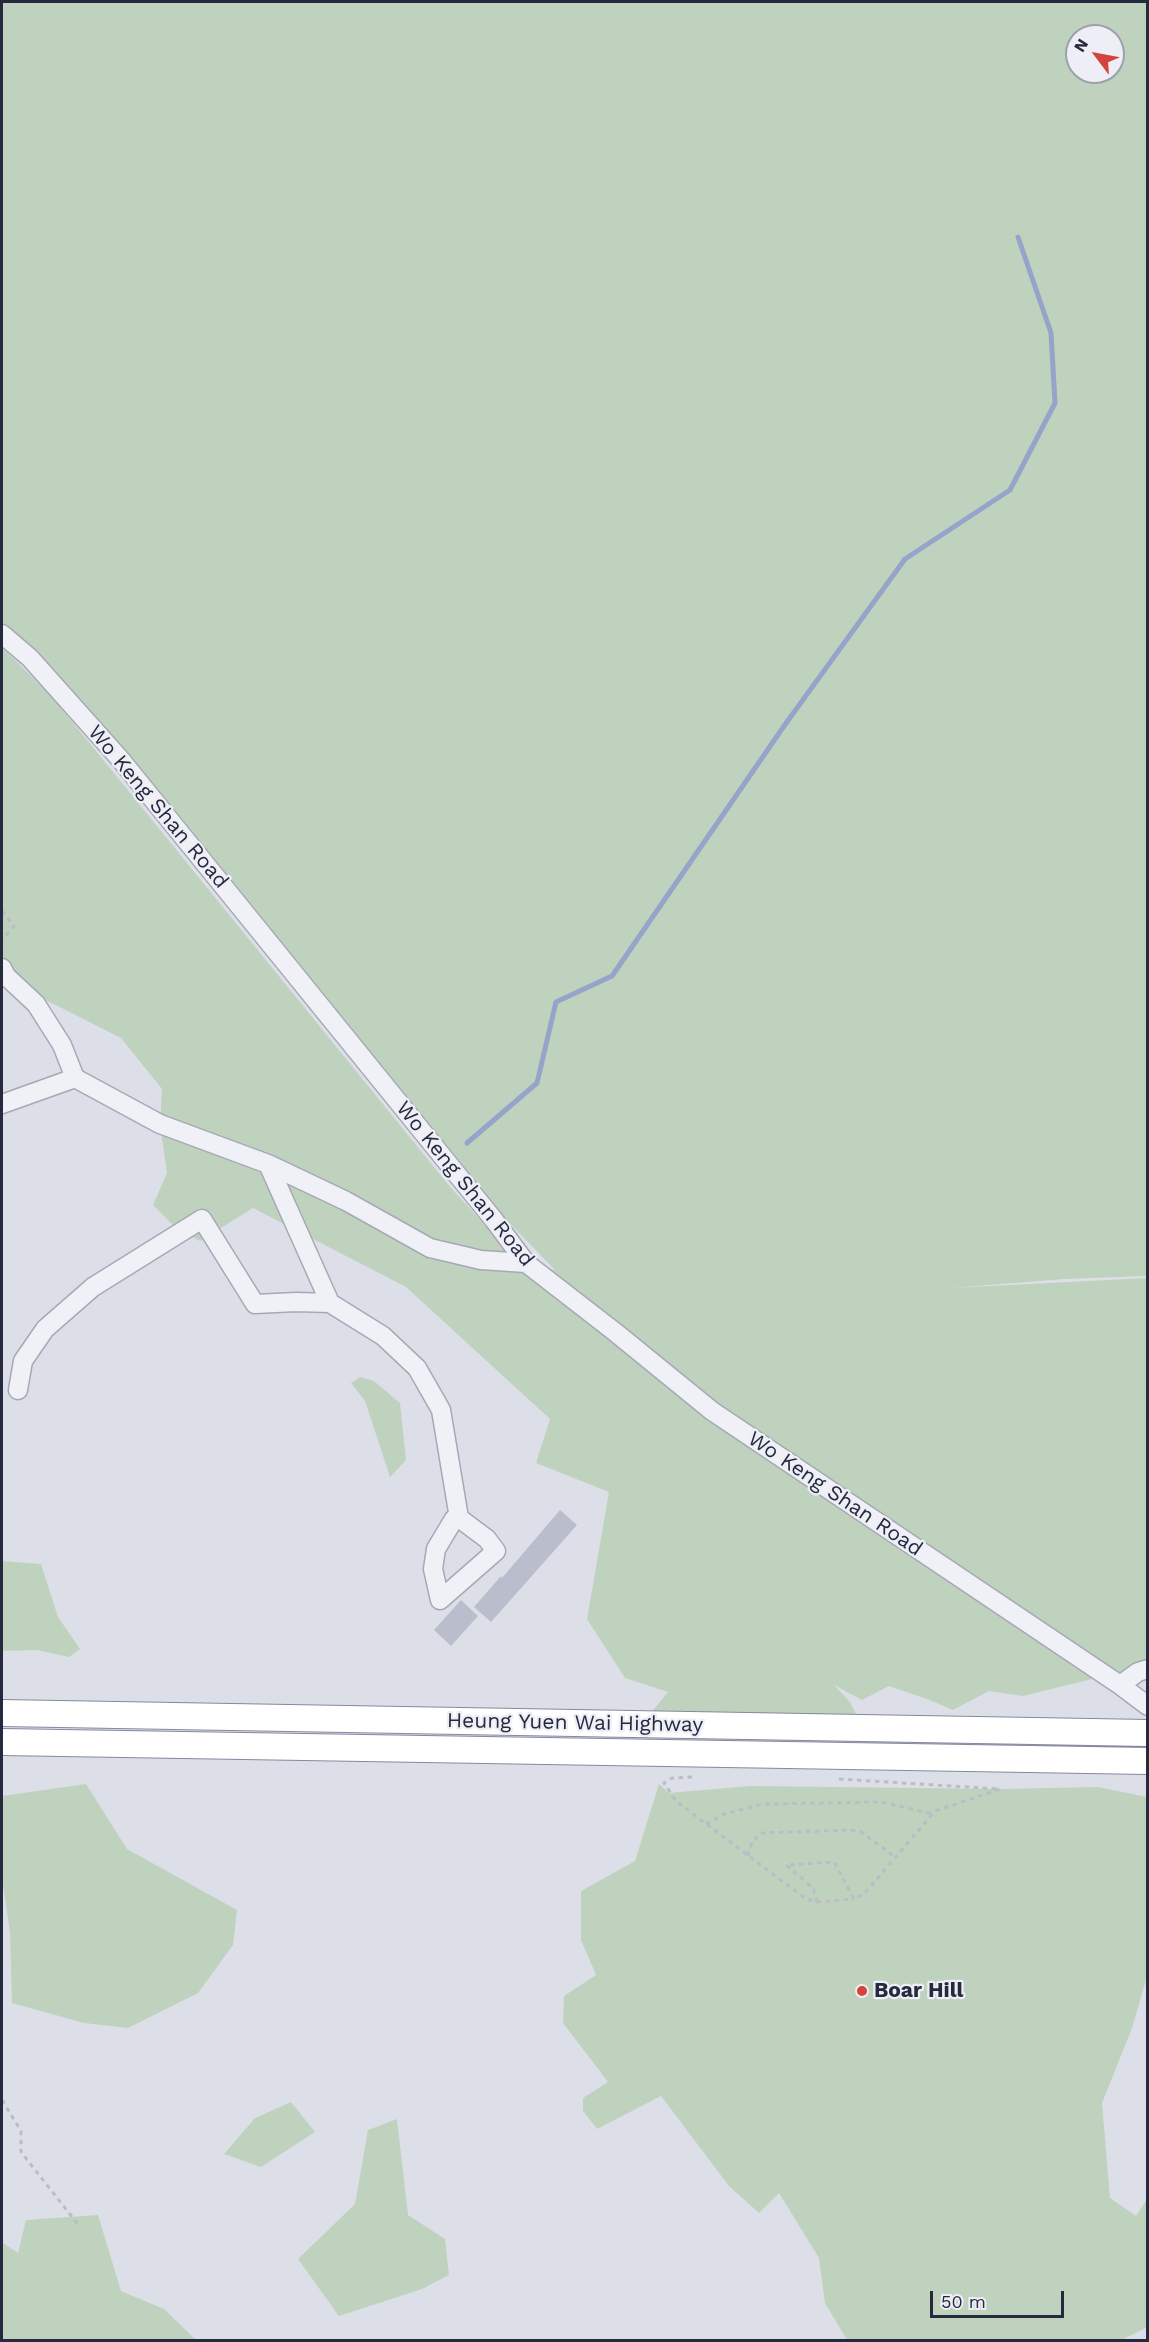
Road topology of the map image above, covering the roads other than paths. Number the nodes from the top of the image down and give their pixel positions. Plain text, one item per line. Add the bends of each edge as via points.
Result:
1 (2, 634) edge
2 (2, 968) edge
3 (75, 1078) junction
4 (2, 1104) edge
5 (268, 1164) junction
6 (526, 1263) junction
7 (330, 1304) junction
8 (18, 1390) dead end
9 (459, 1518) dead end
10 (1148, 1669) edge
11 (1120, 1685) junction
12 (1148, 1706) edge
13 (2, 1713) edge
14 (1148, 1733) edge
15 (2, 1742) edge
16 (1148, 1761) edge

1 - 6 street, Wo Keng Shan Road via 30,658 121,760
2 - 3 street via 36,1004 62,1044
3 - 4 street
3 - 5 street via 160,1124
5 - 6 street via 346,1201 430,1248 481,1260
5 - 7 street
6 - 11 street, Wo Keng Shan Road via 712,1411
7 - 8 street via 255,1304 202,1219 93,1287 45,1329 23,1361
7 - 9 street via 383,1336 417,1368 441,1410
10 - 11 street
11 - 12 street, Wo Keng Shan Road
13 - 14 highway, Heung Yuen Wai Highway
15 - 16 highway, Heung Yuen Wai Highway

